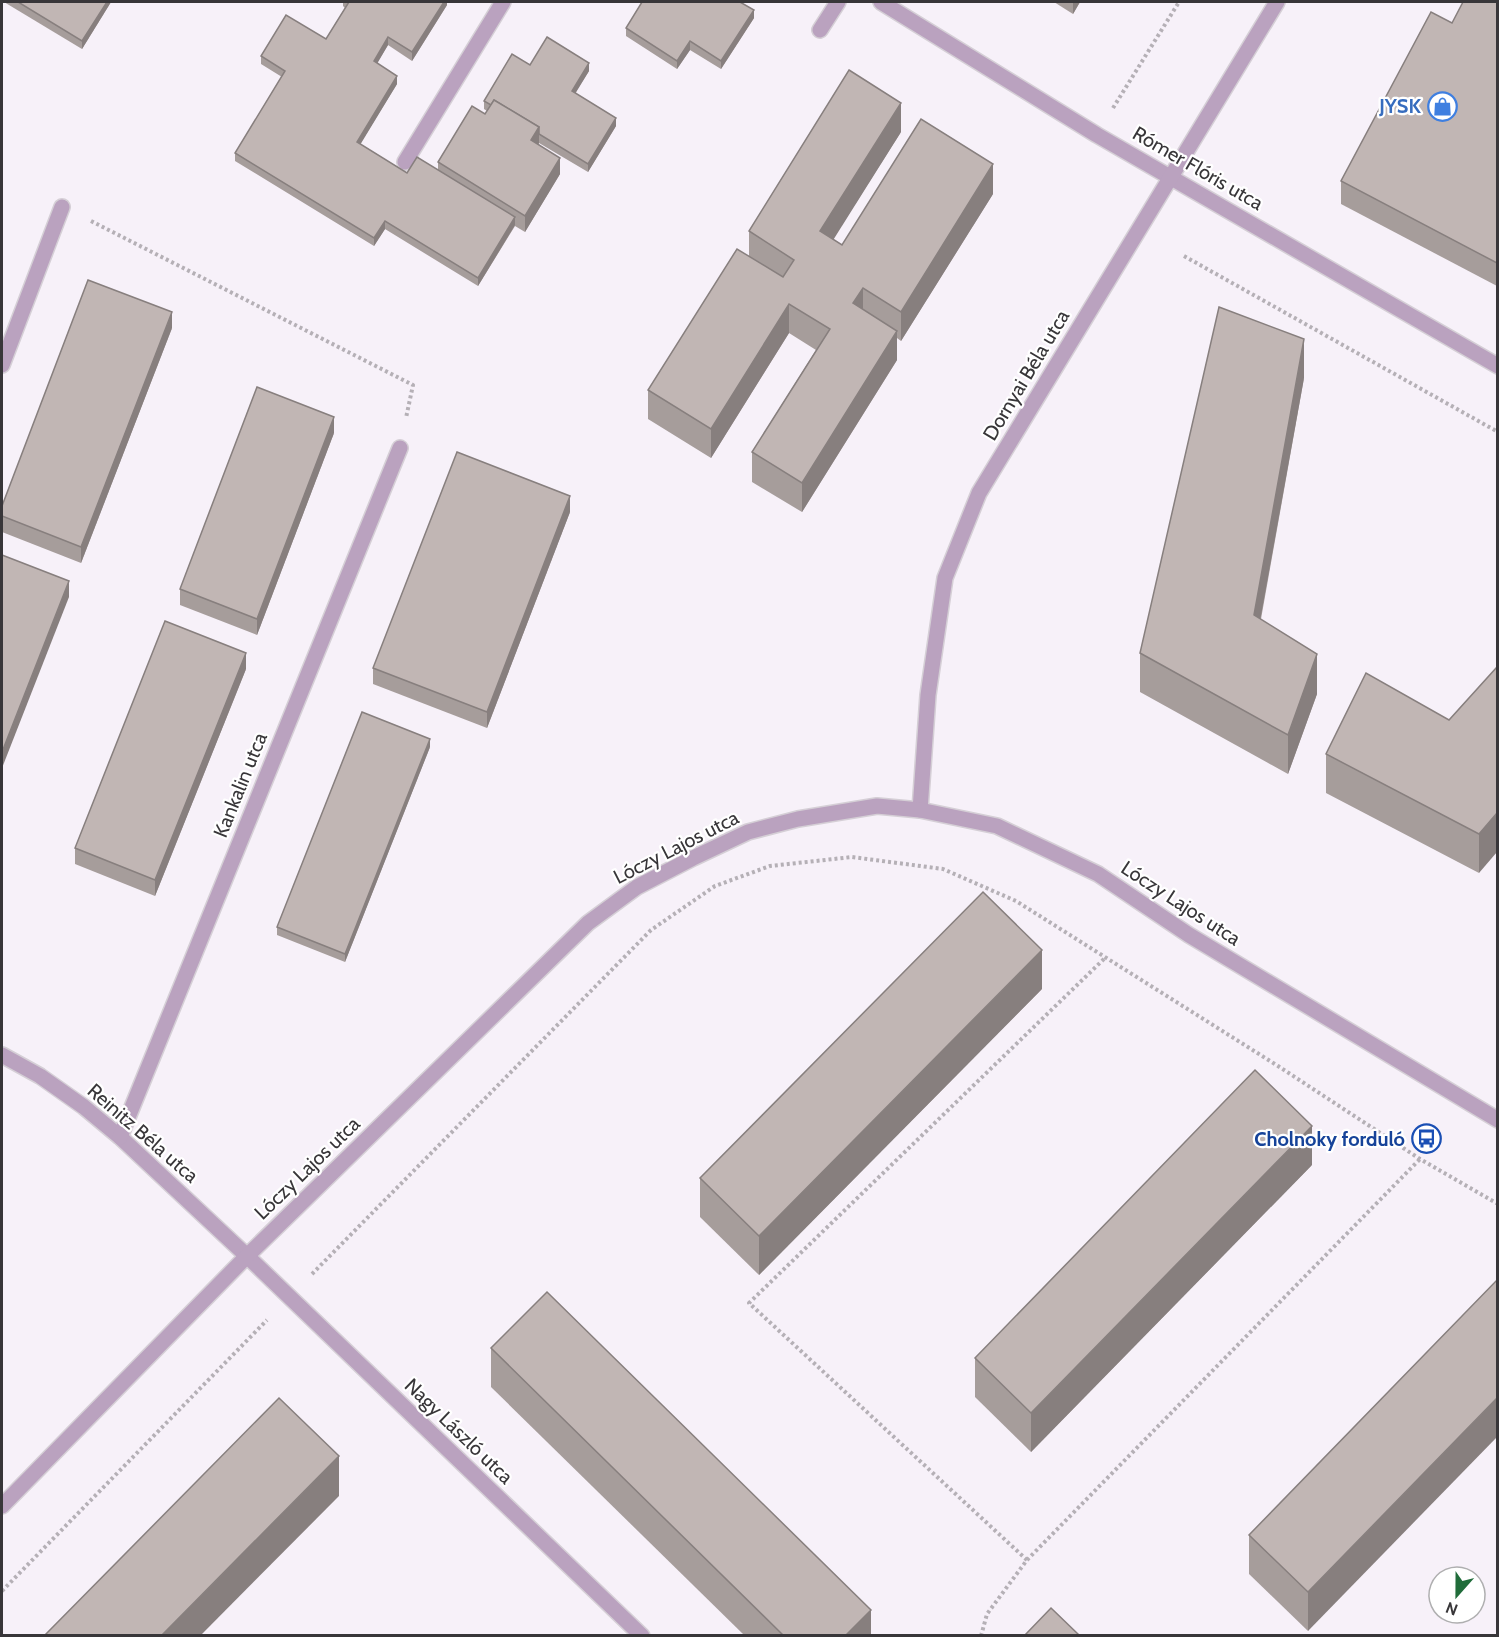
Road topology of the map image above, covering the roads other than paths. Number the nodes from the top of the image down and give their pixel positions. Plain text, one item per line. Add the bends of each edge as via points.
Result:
1 (503, 2) edge
2 (838, 2) edge
3 (881, 2) edge
4 (1277, 2) edge
5 (820, 30) dead end
6 (405, 162) dead end
7 (1170, 176) junction
8 (62, 207) road end
9 (2, 365) edge
10 (1497, 366) edge
11 (400, 448) road end
12 (920, 810) junction
13 (2, 1055) edge
14 (1497, 1120) edge
15 (120, 1137) junction
16 (247, 1256) junction
17 (2, 1506) edge
18 (642, 1635) edge

1 - 6 street
2 - 5 street
3 - 7 street, Rómer Flóris utca
4 - 7 street, Dornyai Béla utca
7 - 10 street, Rómer Flóris utca
7 - 12 street, Dornyai Béla utca via 979,493 945,578 928,695
8 - 9 street
11 - 15 street, Kankalin utca
12 - 14 street, Lóczy Lajos utca via 998,826 1098,874 1190,935
12 - 16 street, Lóczy Lajos utca via 878,806 748,832 637,886 588,922
13 - 15 street, Reinitz Béla utca via 40,1076
15 - 16 street, Reinitz Béla utca
16 - 17 street, Lóczy Lajos utca
16 - 18 street, Nagy László utca

